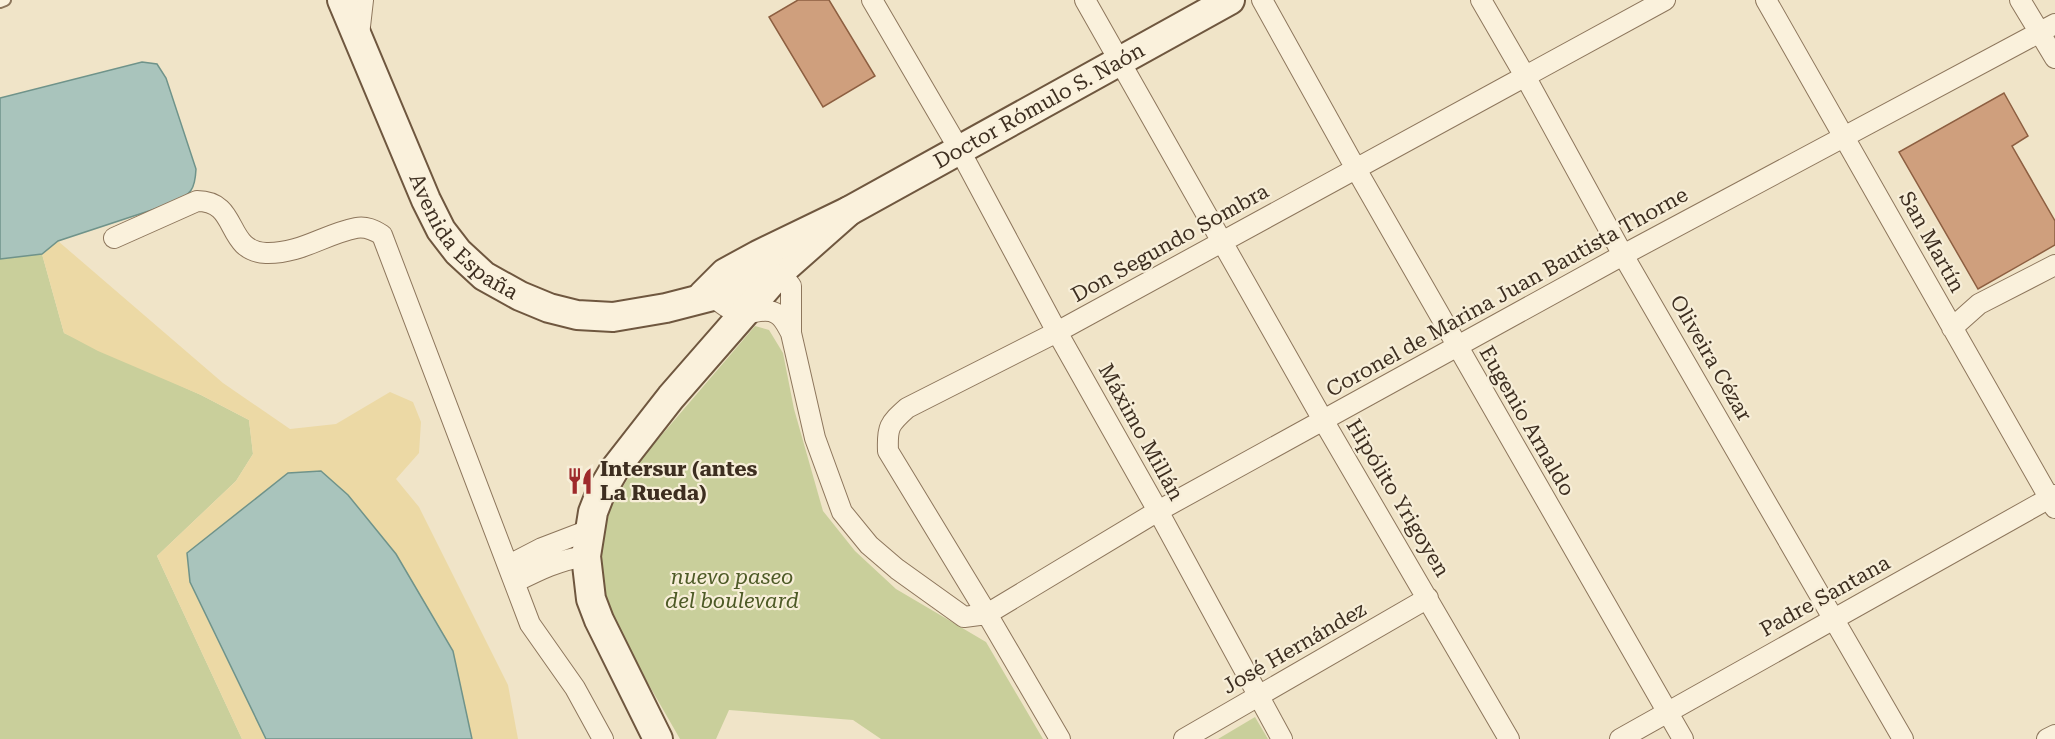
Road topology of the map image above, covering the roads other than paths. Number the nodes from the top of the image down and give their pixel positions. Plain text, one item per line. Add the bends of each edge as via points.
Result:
1 (5, 0) edge
2 (342, 0) edge
3 (363, 0) edge
4 (872, 0) edge
5 (1085, 0) edge
6 (1230, 0) edge
7 (1262, 0) edge
8 (1481, 0) edge
9 (1665, 0) edge
10 (1767, 0) edge
11 (2020, 0) edge
12 (0, 2) edge
13 (2047, 28) edge
14 (358, 37) junction
15 (2055, 58) edge
16 (1120, 59) junction
17 (1526, 76) junction
18 (1845, 137) junction
19 (959, 148) junction
20 (1356, 169) junction
21 (849, 212) junction
22 (114, 238) dead end
23 (1223, 241) junction
24 (758, 255) junction
25 (1623, 255) junction
26 (2055, 265) edge
27 (780, 272) junction
28 (710, 298) junction
29 (745, 313) junction
30 (1952, 328) junction
31 (1057, 332) junction
32 (791, 333) junction
33 (1457, 347) junction
34 (671, 397) junction
35 (1323, 420) junction
36 (2053, 500) edge
37 (1158, 511) junction
38 (587, 543) junction
39 (512, 574) junction
40 (1428, 598) junction
41 (987, 614) junction
42 (1834, 618) junction
43 (1259, 696) junction
44 (1667, 713) junction
45 (2055, 735) edge
46 (603, 739) edge
47 (658, 739) edge
48 (1060, 739) edge
49 (1184, 739) edge
50 (1282, 739) edge
51 (1509, 739) edge
52 (1620, 739) edge
53 (1683, 739) edge
54 (1903, 739) edge
55 (2047, 739) edge

1 - 12 lane
2 - 14 main road, Avenida España
3 - 14 street
4 - 19 street, Máximo Millán
5 - 16 street, Hipólito Yrigoyen
6 - 16 main road, Doctor Rómulo S. Naón
7 - 20 street, Eugenio Arnaldo
8 - 17 street, Oliveira Cézar
9 - 17 street, Don Segundo Sombra
10 - 18 street, San Martín
11 - 13 street
13 - 15 street
13 - 18 street, Coronel de Marina Juan Bautista Thorne
14 - 28 main road, Avenida España via 441,230 484,276 520,296 577,315 613,317
16 - 19 main road, Doctor Rómulo S. Naón
16 - 23 street, Hipólito Yrigoyen
17 - 20 street, Don Segundo Sombra
17 - 25 street, Oliveira Cézar
18 - 25 street, Coronel de Marina Juan Bautista Thorne
18 - 30 street, San Martín
19 - 21 main road, Doctor Rómulo S. Naón
19 - 31 street, Máximo Millán
20 - 23 street, Don Segundo Sombra
20 - 33 street, Eugenio Arnaldo
21 - 24 main road, Doctor Rómulo S. Naón
21 - 27 main road, Doctor Rómulo S. Naón
22 - 39 street via 198,201 219,205 235,233 255,252 304,247 357,227 371,228 382,235
23 - 31 street, Don Segundo Sombra
23 - 35 street, Hipólito Yrigoyen
24 - 27 street
24 - 28 main road, Doctor Rómulo S. Naón
25 - 33 street, Coronel de Marina Juan Bautista Thorne
25 - 42 street, Oliveira Cézar
26 - 30 street via 1979,304
27 - 28 main road, Doctor Rómulo S. Naón
27 - 29 main road
27 - 32 street via 792,286
28 - 29 street
28 - 34 main road via 703,341
29 - 32 street via 776,312
29 - 34 main road
30 - 36 street, San Martín
31 - 37 street, Máximo Millán
31 - 41 street, Don Segundo Sombra via 907,408 888,431 888,451
32 - 41 street via 815,438 842,512 869,545 964,617
33 - 35 street, Coronel de Marina Juan Bautista Thorne
33 - 44 street, Eugenio Arnaldo
34 - 38 main road via 600,494
35 - 37 street, Coronel de Marina Juan Bautista Thorne
35 - 40 street, Hipólito Yrigoyen
36 - 42 street, Padre Santana
37 - 41 street, Coronel de Marina Juan Bautista Thorne
37 - 43 street, Máximo Millán
38 - 39 street via 542,548
38 - 47 main road via 588,582 598,620
39 - 46 street via 530,624 576,688
40 - 43 street, José Hernández
40 - 51 street, Hipólito Yrigoyen
41 - 48 street, Don Segundo Sombra
42 - 44 street, Padre Santana
42 - 54 street, Oliveira Cézar
43 - 49 street, José Hernández
43 - 50 street, Máximo Millán
44 - 52 street, Padre Santana
44 - 53 street, Eugenio Arnaldo
45 - 55 street

